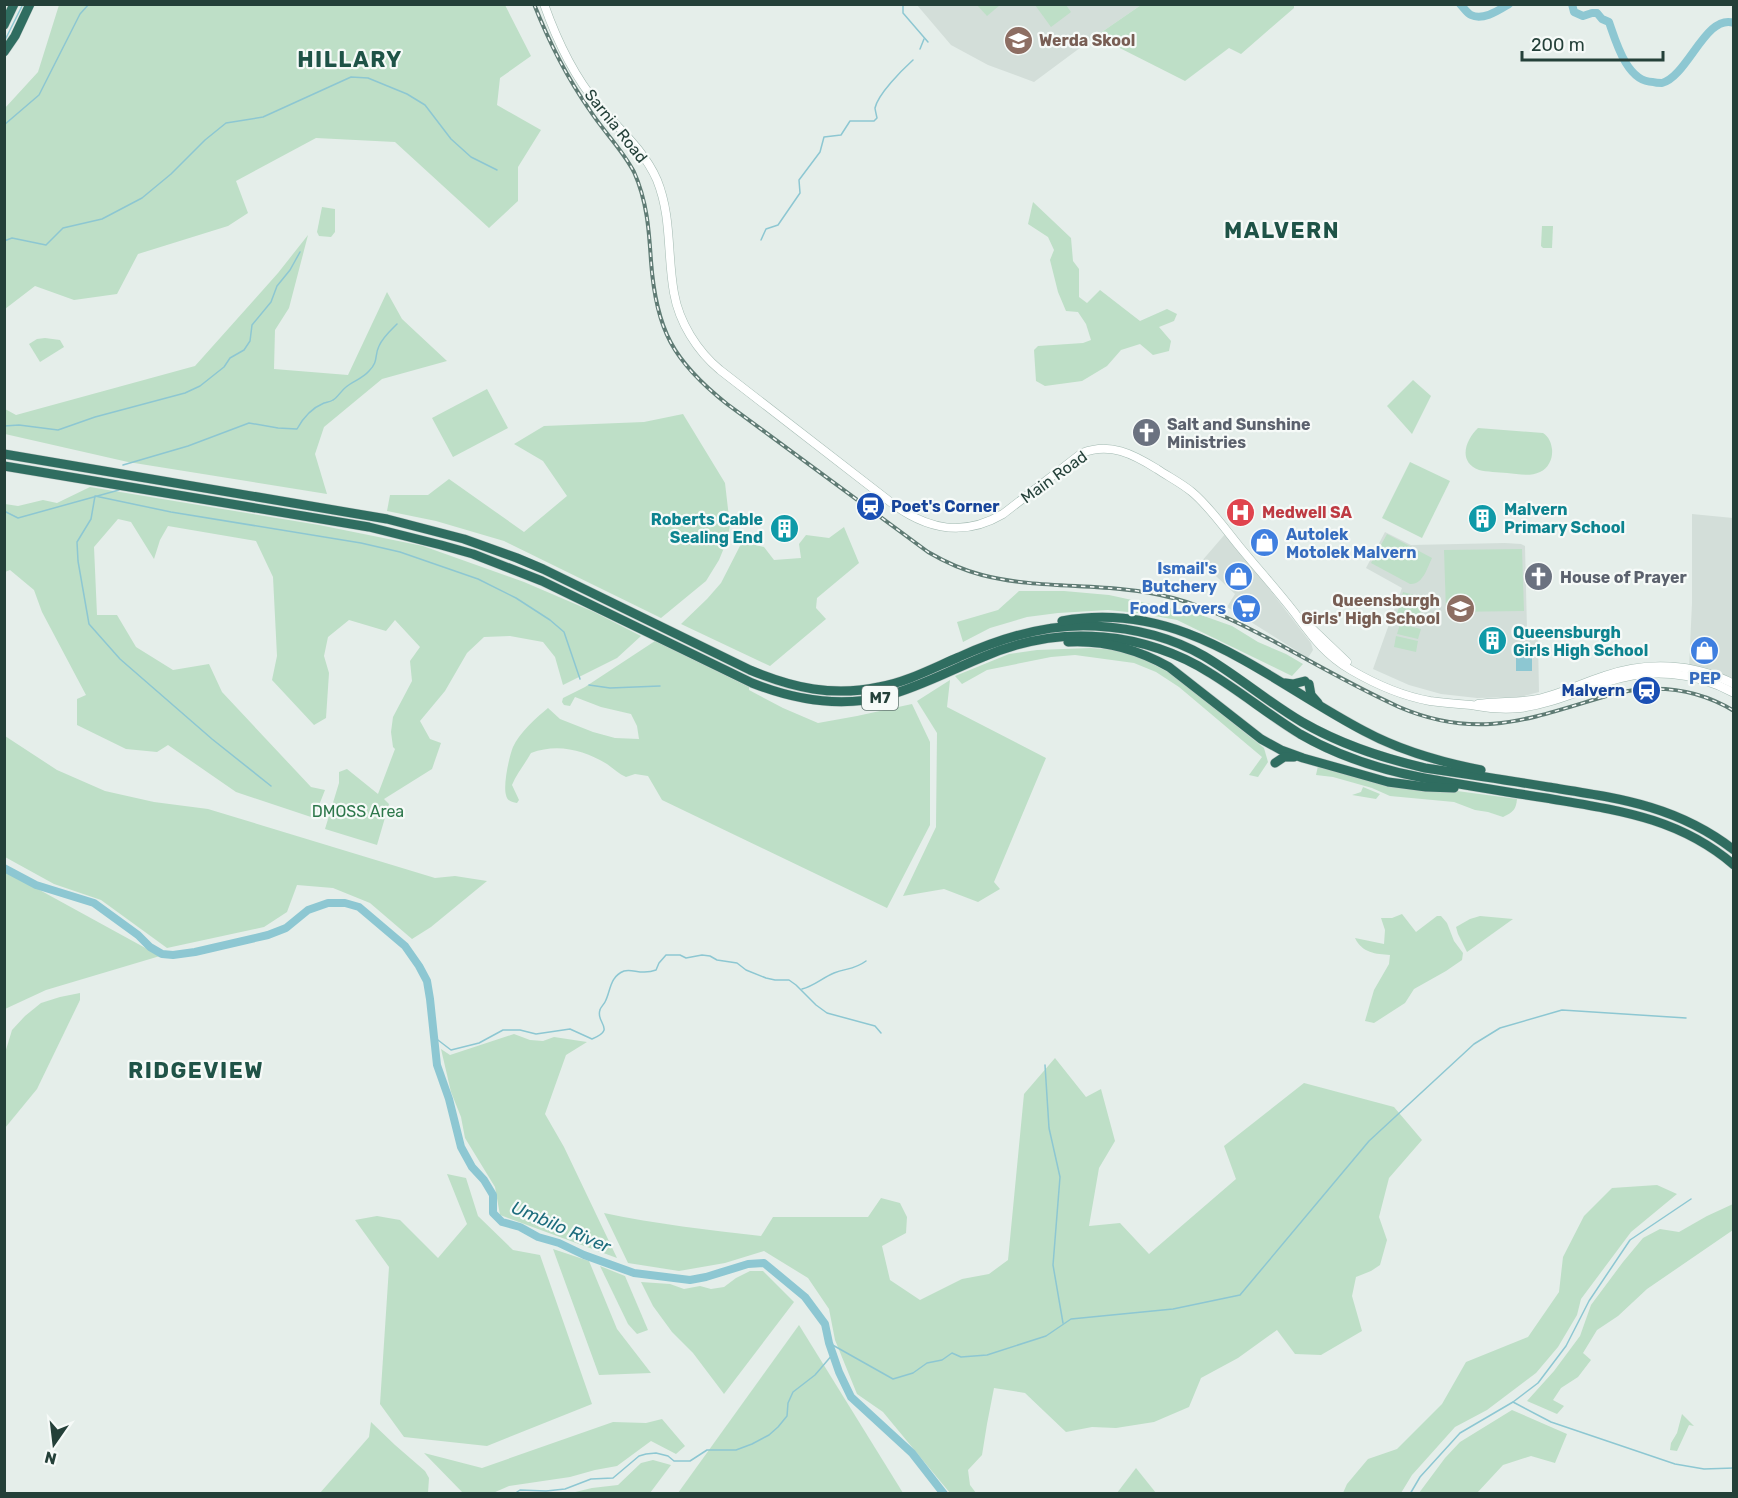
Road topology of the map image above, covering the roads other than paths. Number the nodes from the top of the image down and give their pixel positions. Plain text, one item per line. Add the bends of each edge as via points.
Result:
1 (9, 4) edge
2 (14, 4) edge
3 (30, 4) edge
4 (544, 4) edge
5 (4, 14) edge
6 (4, 25) edge
7 (4, 52) edge
8 (684, 323) joint
9 (4, 454) edge
10 (4, 466) edge
11 (1021, 644) junction
12 (961, 656) junction
13 (1278, 680) junction
14 (1734, 684) edge
15 (1734, 693) edge
16 (1471, 705) junction
17 (1321, 707) junction
18 (1261, 739) junction
19 (1302, 758) junction
20 (1496, 790) junction
21 (1672, 814) junction
22 (1734, 850) edge
23 (1734, 865) edge

1 - 5 highway
2 - 6 highway
3 - 7 highway
4 - 8 main road, Sarnia Road via 561,47 580,79 639,151 656,180 667,216 674,296
8 - 16 main road, Main Road via 696,344 720,370 893,504 926,523 949,528 991,521 1082,453 1119,450 1141,458 1191,491 1294,612 1372,681 1408,696
9 - 12 highway, M7 via 346,511 446,534 543,569 750,670 793,686 836,692 879,687
10 - 11 highway, M7 via 369,527 473,554 542,581 752,683 809,700 888,696
11 - 18 highway via 1098,642 1154,658
11 - 20 highway, M7 via 1080,636 1148,646 1200,667 1303,735 1346,756 1397,773
12 - 13 highway via 981,643 1020,630 1087,618 1129,619 1196,636
12 - 21 highway, M7 via 1017,635 1053,628 1091,626 1137,631 1195,652 1303,723 1374,754 1425,768 1638,803
13 - 17 highway
13 - 17 highway via 1307,683
14 - 16 main road, Main Road via 1690,668 1646,667 1604,676 1539,699
15 - 16 main road, Main Road via 1689,676 1643,674 1521,708 1494,710
17 - 21 highway via 1379,739 1438,761 1626,797
18 - 19 highway
18 - 19 highway via 1274,761
19 - 20 highway via 1388,782
20 - 23 highway, M7 via 1610,808 1653,819 1689,834
21 - 22 highway, M7

